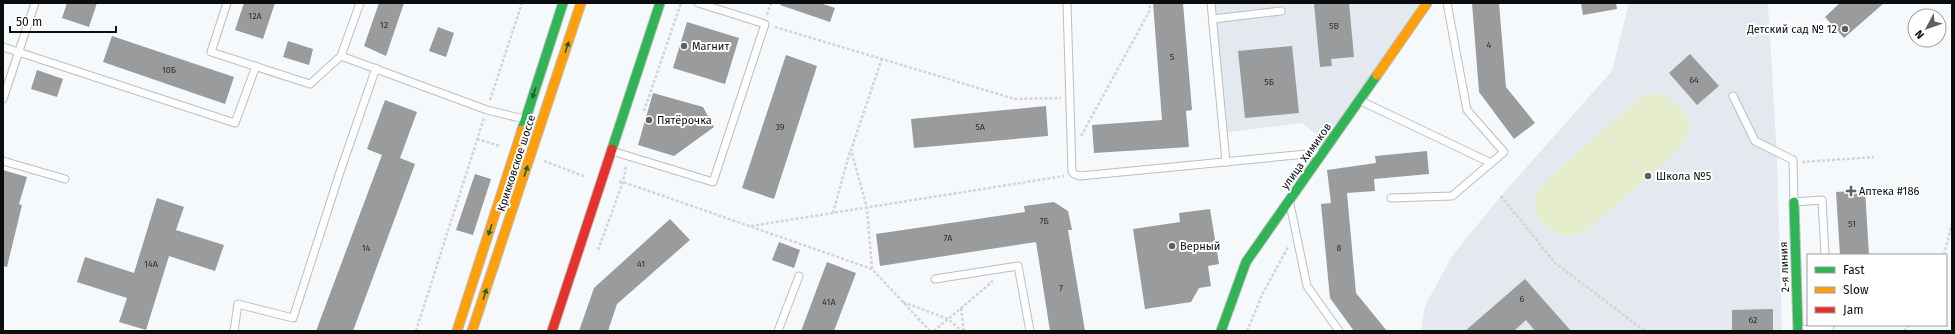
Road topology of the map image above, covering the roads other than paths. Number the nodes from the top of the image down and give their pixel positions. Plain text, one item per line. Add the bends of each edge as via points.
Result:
1 (35, 3) edge
2 (227, 3) edge
3 (360, 3) edge
4 (563, 3) edge
5 (581, 3) edge
6 (660, 3) edge
7 (698, 3) edge
8 (1067, 3) edge
9 (1211, 3) edge
10 (1427, 3) edge
11 (1447, 3) edge
12 (1281, 11) dead end
13 (1213, 19) junction
14 (3, 47) edge
15 (18, 52) junction
16 (341, 56) junction
17 (256, 66) junction
18 (376, 68) junction
19 (1733, 96) dead end
20 (3, 99) edge
21 (1359, 100) junction
22 (525, 119) junction
23 (542, 123) junction
24 (610, 150) junction
25 (1322, 153) junction
26 (3, 161) edge
27 (1226, 162) junction
28 (1491, 163) junction
29 (66, 179) dead end
30 (1391, 198) dead end
31 (1290, 200) junction
32 (1794, 202) junction
33 (1825, 254) edge
34 (798, 276) dead end
35 (935, 279) dead end
36 (1830, 326) edge
37 (234, 331) edge
38 (457, 331) edge
39 (472, 331) edge
40 (552, 331) edge
41 (778, 331) edge
42 (1030, 331) edge
43 (1220, 331) edge
44 (1339, 331) edge
45 (1798, 331) edge

1 - 15 lane
2 - 17 lane via 211,52
3 - 16 lane
4 -> 22 street
23 -> 5 street, Крикковское шоссе
6 - 24 street
7 - 24 lane via 765,24 713,182
8 - 27 lane via 1074,174 1080,176
9 - 13 lane
10 - 21 street, улица Химиков
11 - 28 lane via 1467,110 1504,152
12 - 13 lane
13 - 27 lane
14 - 15 lane
15 - 17 lane via 235,123
15 - 20 lane
16 - 17 lane via 310,84
16 - 18 lane
18 - 22 lane via 487,110
18 - 37 lane via 293,318 238,304
19 - 32 lane via 1755,141 1793,160
21 - 25 street, улица Химиков
21 - 28 lane
22 - 23 lane
22 -> 38 street
39 -> 23 street, Крикковское шоссе
24 - 40 street
25 - 27 lane
25 - 31 street, улица Химиков
26 - 29 lane
28 - 30 lane via 1452,196
31 - 43 street, улица Химиков via 1246,262
31 - 44 lane via 1307,286
32 - 33 lane via 1822,200
32 - 45 street, 2-я линия
34 - 41 lane
35 - 42 lane via 1018,266
36 - 45 lane

